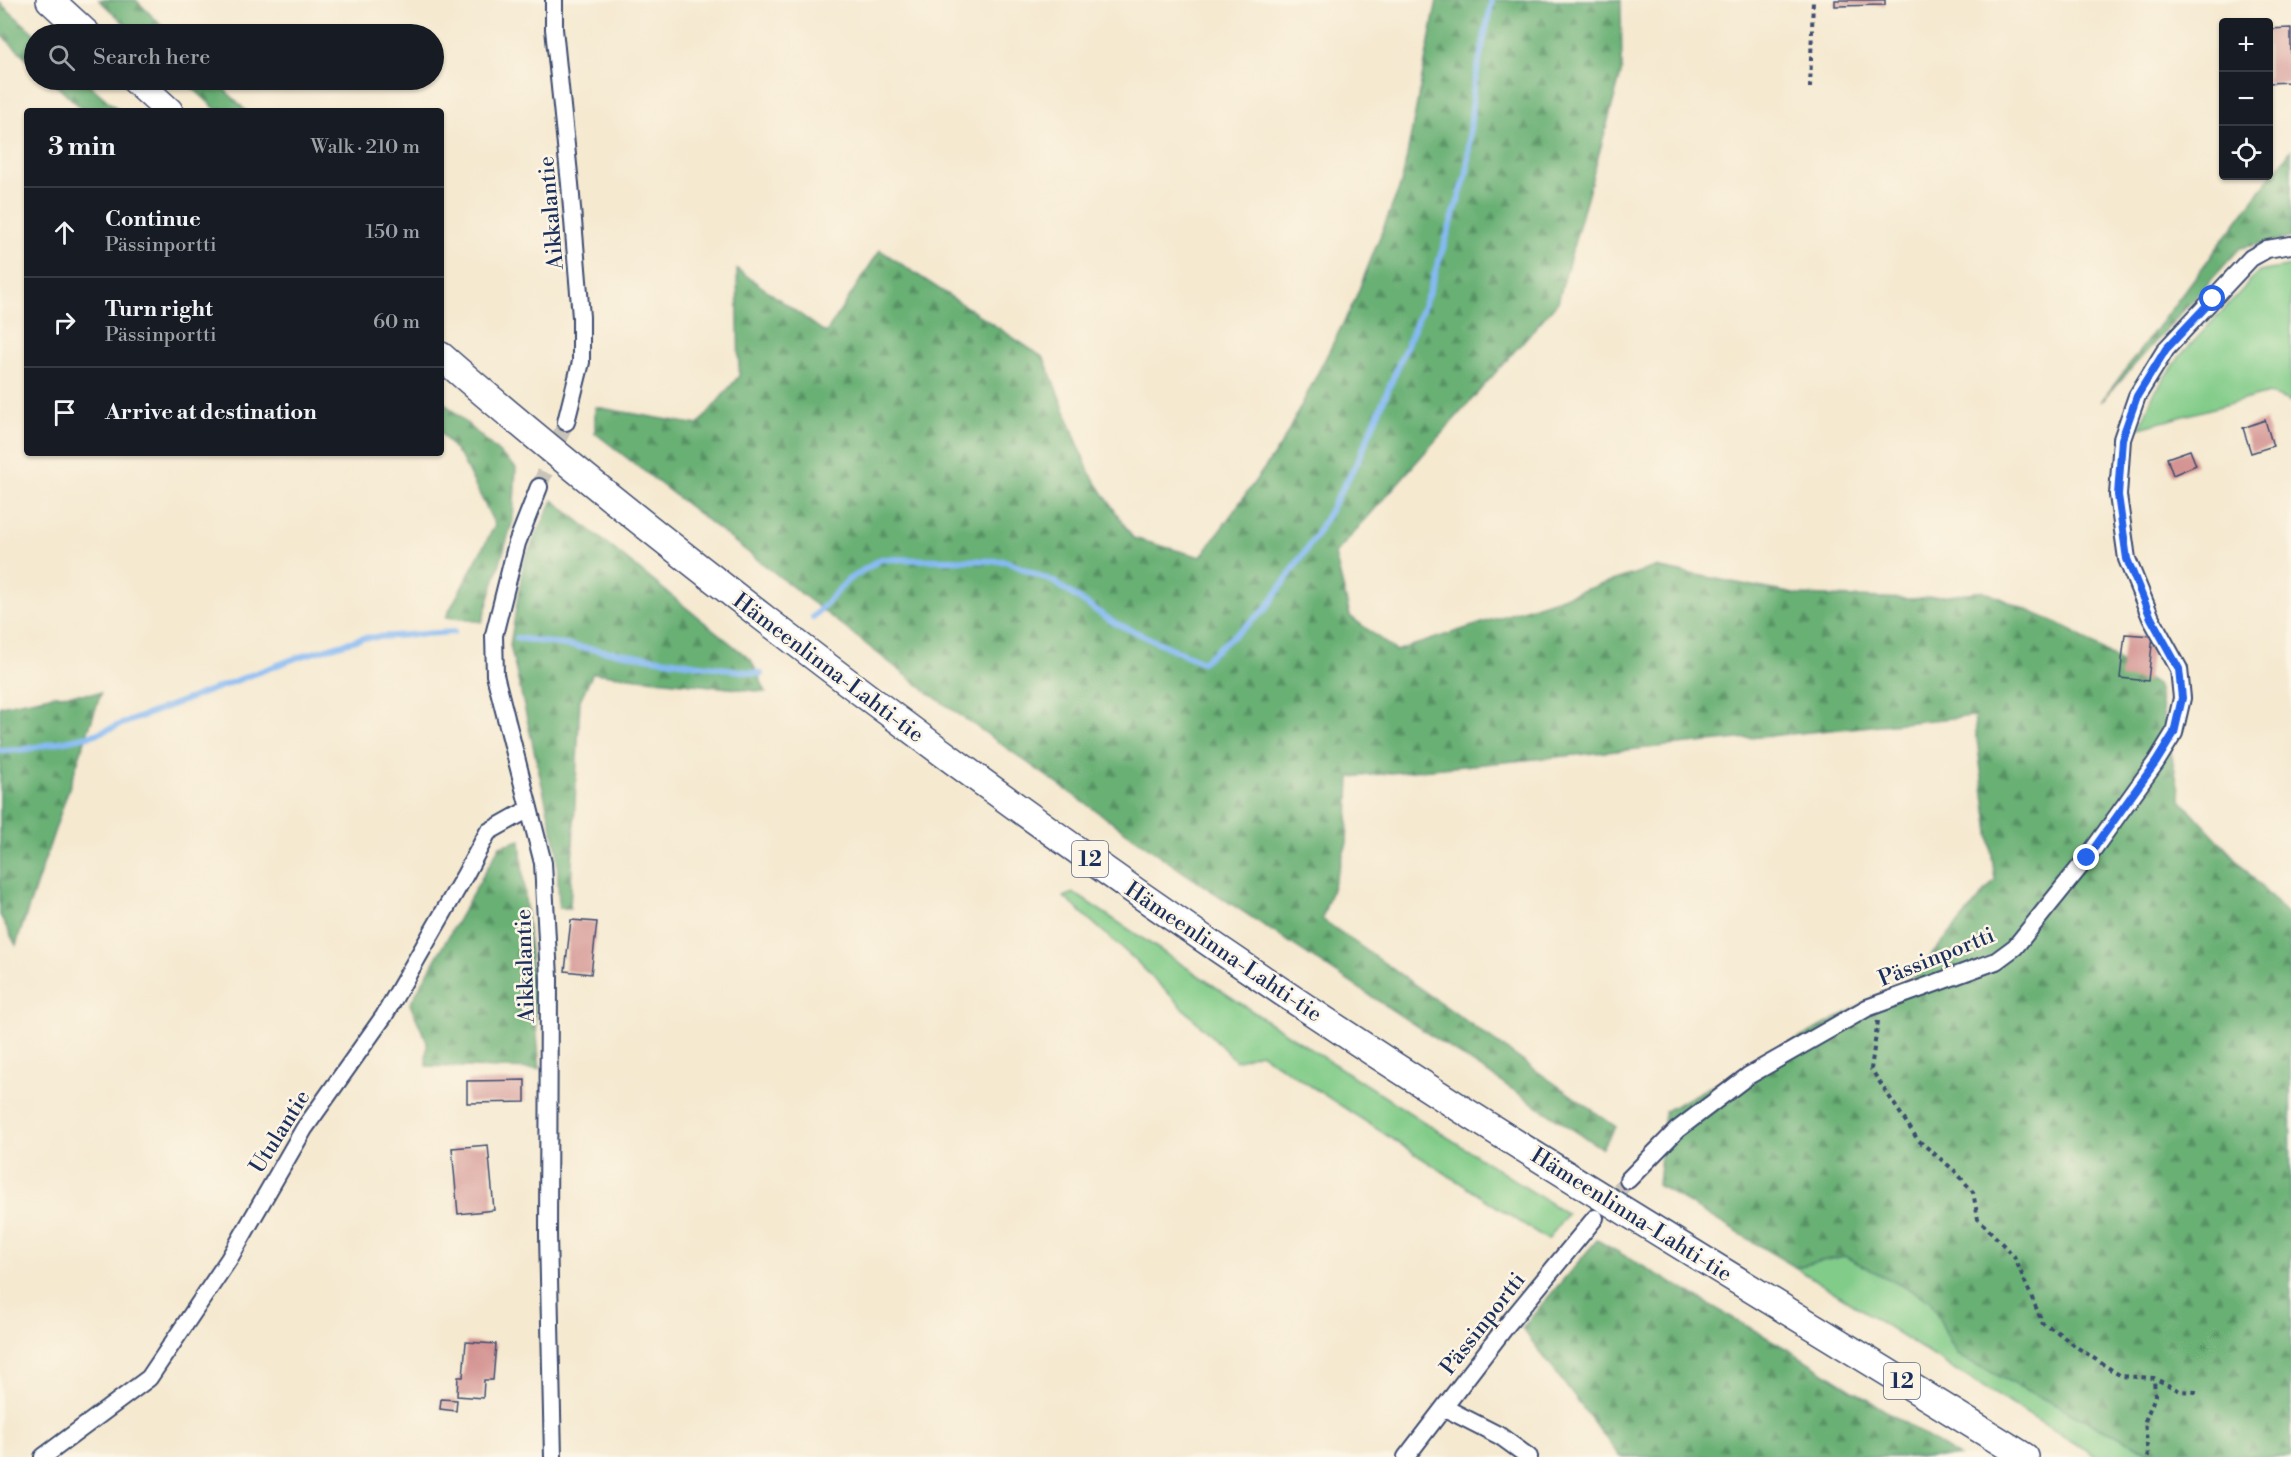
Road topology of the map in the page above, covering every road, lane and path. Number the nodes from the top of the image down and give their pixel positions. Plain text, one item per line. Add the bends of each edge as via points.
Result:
1 (50, 0) edge
2 (554, 0) edge
3 (1813, 0) edge
4 (76, 24) edge
5 (1810, 88) dead end
6 (146, 90) edge
7 (166, 108) edge
8 (2291, 245) edge
9 (444, 359) edge
10 (566, 422) tunnel mouth
11 (539, 487) tunnel mouth
12 (529, 809) junction
13 (1880, 1003) junction
14 (1628, 1180) tunnel mouth
15 (1595, 1218) tunnel mouth
16 (2154, 1378) junction
17 (2199, 1392) dead end
18 (1445, 1408) junction
19 (43, 1457) edge
20 (553, 1457) edge
21 (1406, 1457) edge
22 (1529, 1457) edge
23 (2025, 1457) edge
24 (2148, 1457) edge

1 - 4 highway
2 - 10 street, Aikkalantie via 581,317 580,362
3 - 5 path
6 - 7 highway
8 - 13 street, Pässinportti via 2267,249 2251,258 2166,349 2137,396 2122,439 2118,495 2127,559 2151,618 2179,669 2182,698 2174,733 2087,858 2015,948 1996,961
9 - 23 highway, Hämeenlinna-Lahti-tie / 12 via 642,524 814,657 1125,884 1454,1104
11 - 12 street, Aikkalantie via 517,543 494,634 495,675
12 - 19 street, Utulantie via 488,832 384,1016 304,1129 229,1258 148,1378
12 - 20 street, Aikkalantie via 543,863 549,978 548,1234
13 - 14 street, Pässinportti via 1748,1076 1677,1130
13 - 16 path via 1871,1069 1918,1140 1973,1192 1978,1219 2014,1256 2043,1324 2121,1376
15 - 18 street, Pässinportti
16 - 17 path via 2180,1391
16 - 24 path via 2155,1396 2145,1421
18 - 21 street, Pässinportti
18 - 22 street via 1500,1436

